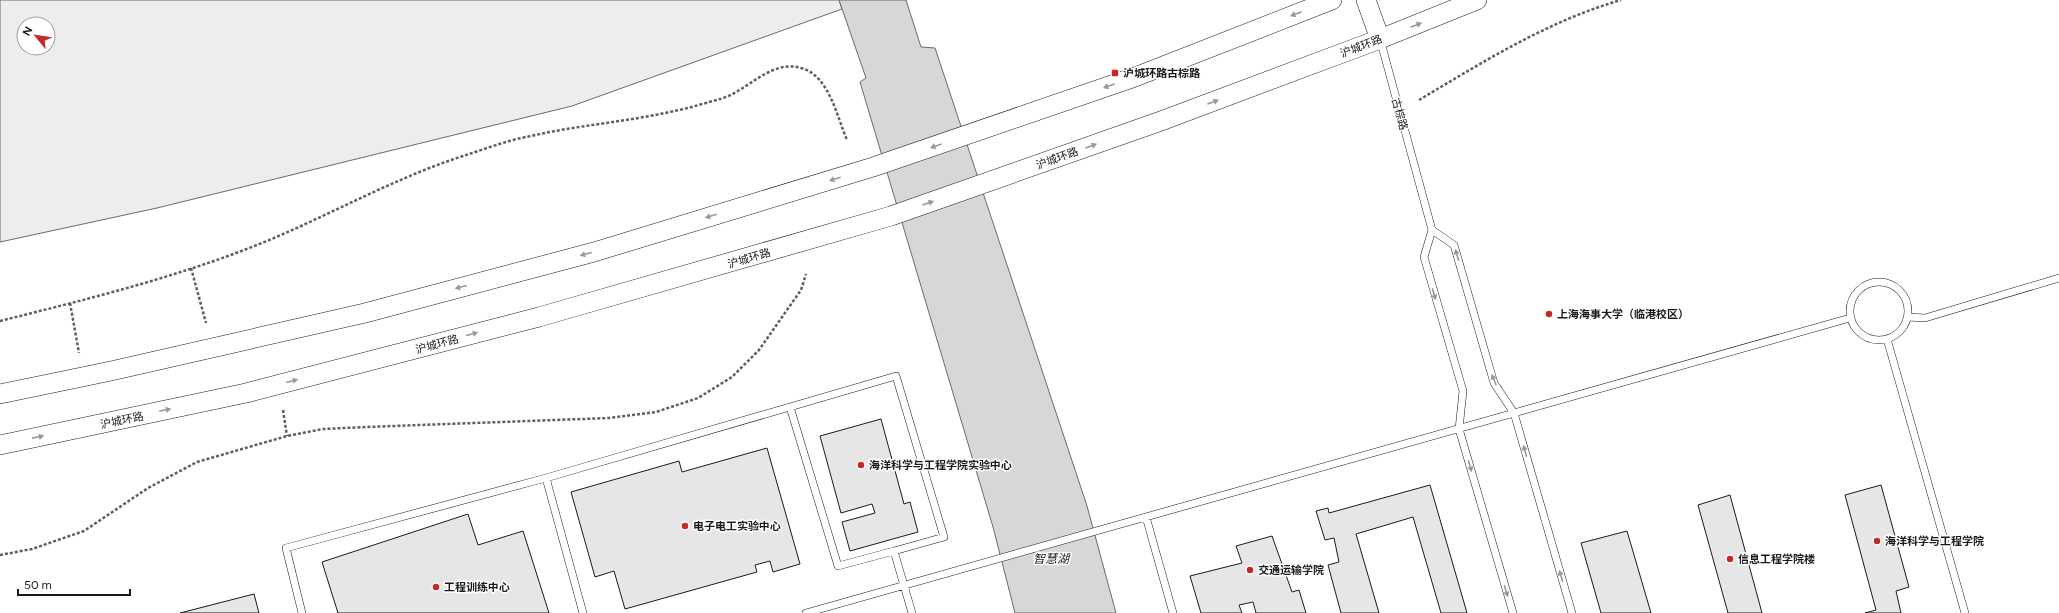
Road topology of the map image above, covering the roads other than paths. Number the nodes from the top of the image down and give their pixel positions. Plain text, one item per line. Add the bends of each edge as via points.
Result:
1 (1332, 0) edge
2 (1366, 0) edge
3 (1477, 0) edge
4 (1380, 39) junction
5 (1432, 230) junction
6 (2059, 278) edge
7 (1908, 317) junction
8 (1850, 318) junction
9 (1887, 339) junction
10 (0, 394) edge
11 (790, 407) junction
12 (1514, 413) junction
13 (1459, 429) junction
14 (0, 445) edge
15 (546, 478) junction
16 (1146, 517) junction
17 (894, 551) junction
18 (903, 585) junction
19 (302, 613) edge
20 (583, 613) edge
21 (806, 613) edge
22 (912, 613) edge
23 (1173, 613) edge
24 (1513, 613) edge
25 (1572, 613) edge
26 (1965, 613) edge

1 -> 10 main road via 1135,77 873,168 594,252 365,312
2 - 4 main road, 古棕路
4 -> 3 main road, 沪城环路
4 - 5 lane, 古棕路
14 -> 4 main road, 沪城环路 via 246,393 539,317 891,216 1161,121
12 -> 5 lane via 1494,383 1454,245
5 -> 13 lane via 1424,257 1462,391
6 - 7 lane via 1925,318
7 - 8 lane via 1906,300 1901,292 1894,286 1878,282 1868,284 1856,292 1851,301
7 - 9 lane via 1901,331
8 - 9 lane via 1854,328 1864,337 1874,340
8 - 12 lane
9 - 26 lane
11 - 15 lane
11 - 17 lane via 838,566
11 - 17 lane via 896,376 944,537
12 - 13 lane
25 -> 12 lane
13 - 16 lane
13 -> 24 lane
15 - 19 lane via 286,548
15 - 20 lane
16 - 18 lane
16 - 23 lane
17 - 18 lane
18 - 21 lane
18 - 22 lane

